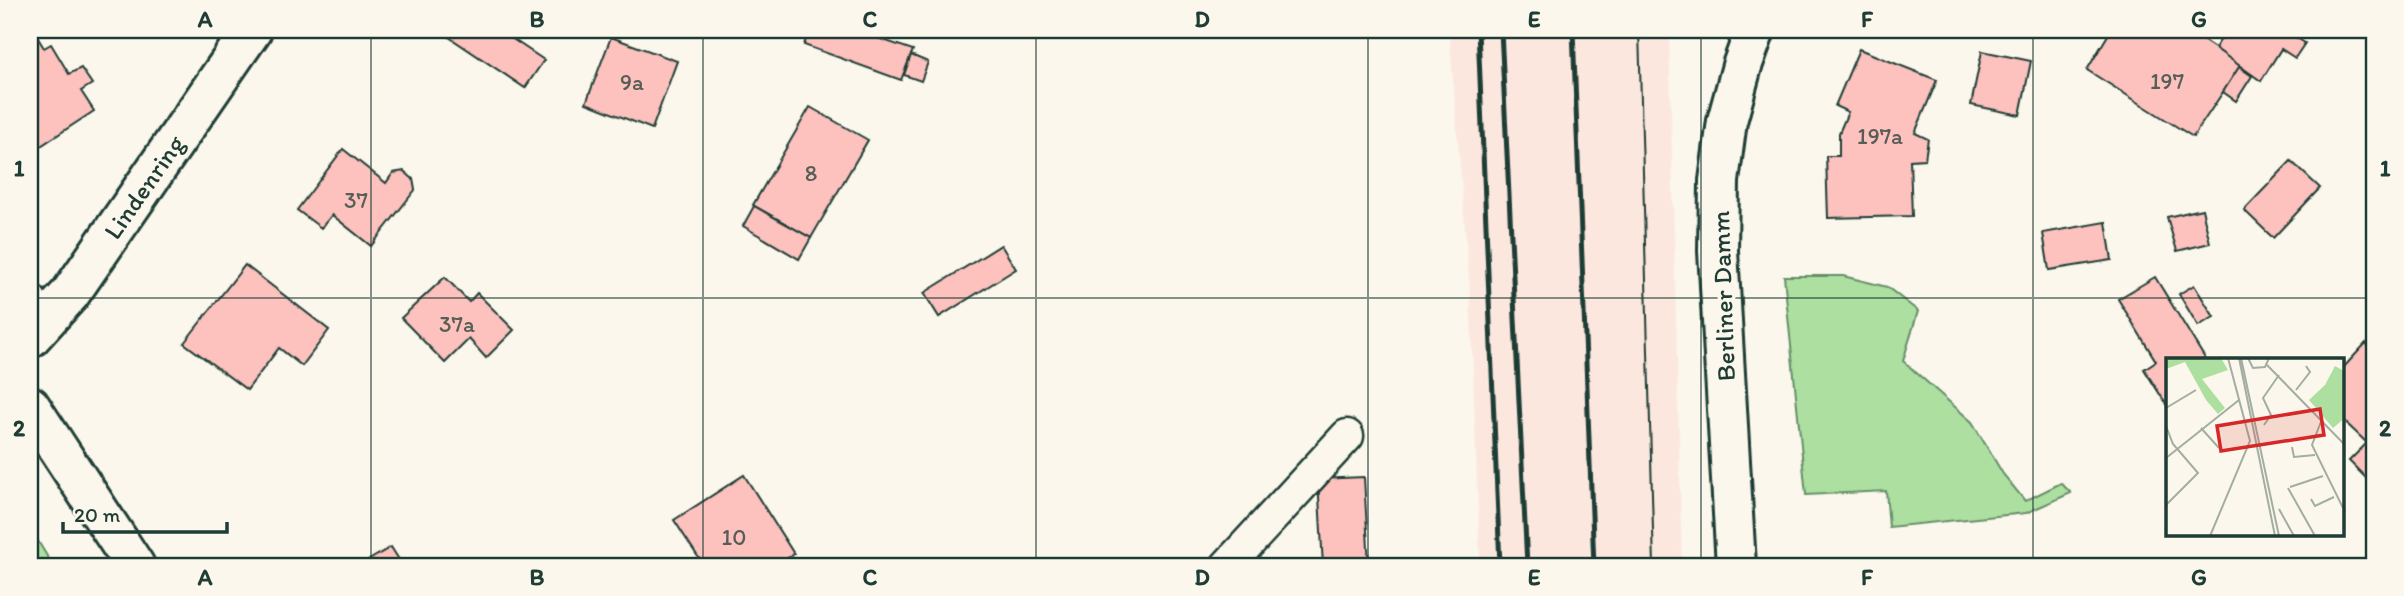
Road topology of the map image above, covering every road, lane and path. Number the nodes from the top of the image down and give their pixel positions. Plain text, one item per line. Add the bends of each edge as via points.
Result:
1 (252, 30) edge
2 (1755, 30) edge
3 (33, 322) edge
4 (30, 406) edge
5 (1347, 436) dead end
6 (135, 566) edge
7 (1227, 566) edge
8 (1736, 566) edge

1 - 3 street, Lindenring via 70,293
2 - 8 street, Berliner Damm via 1727,121 1719,181 1718,251
4 - 6 street
5 - 7 lane

